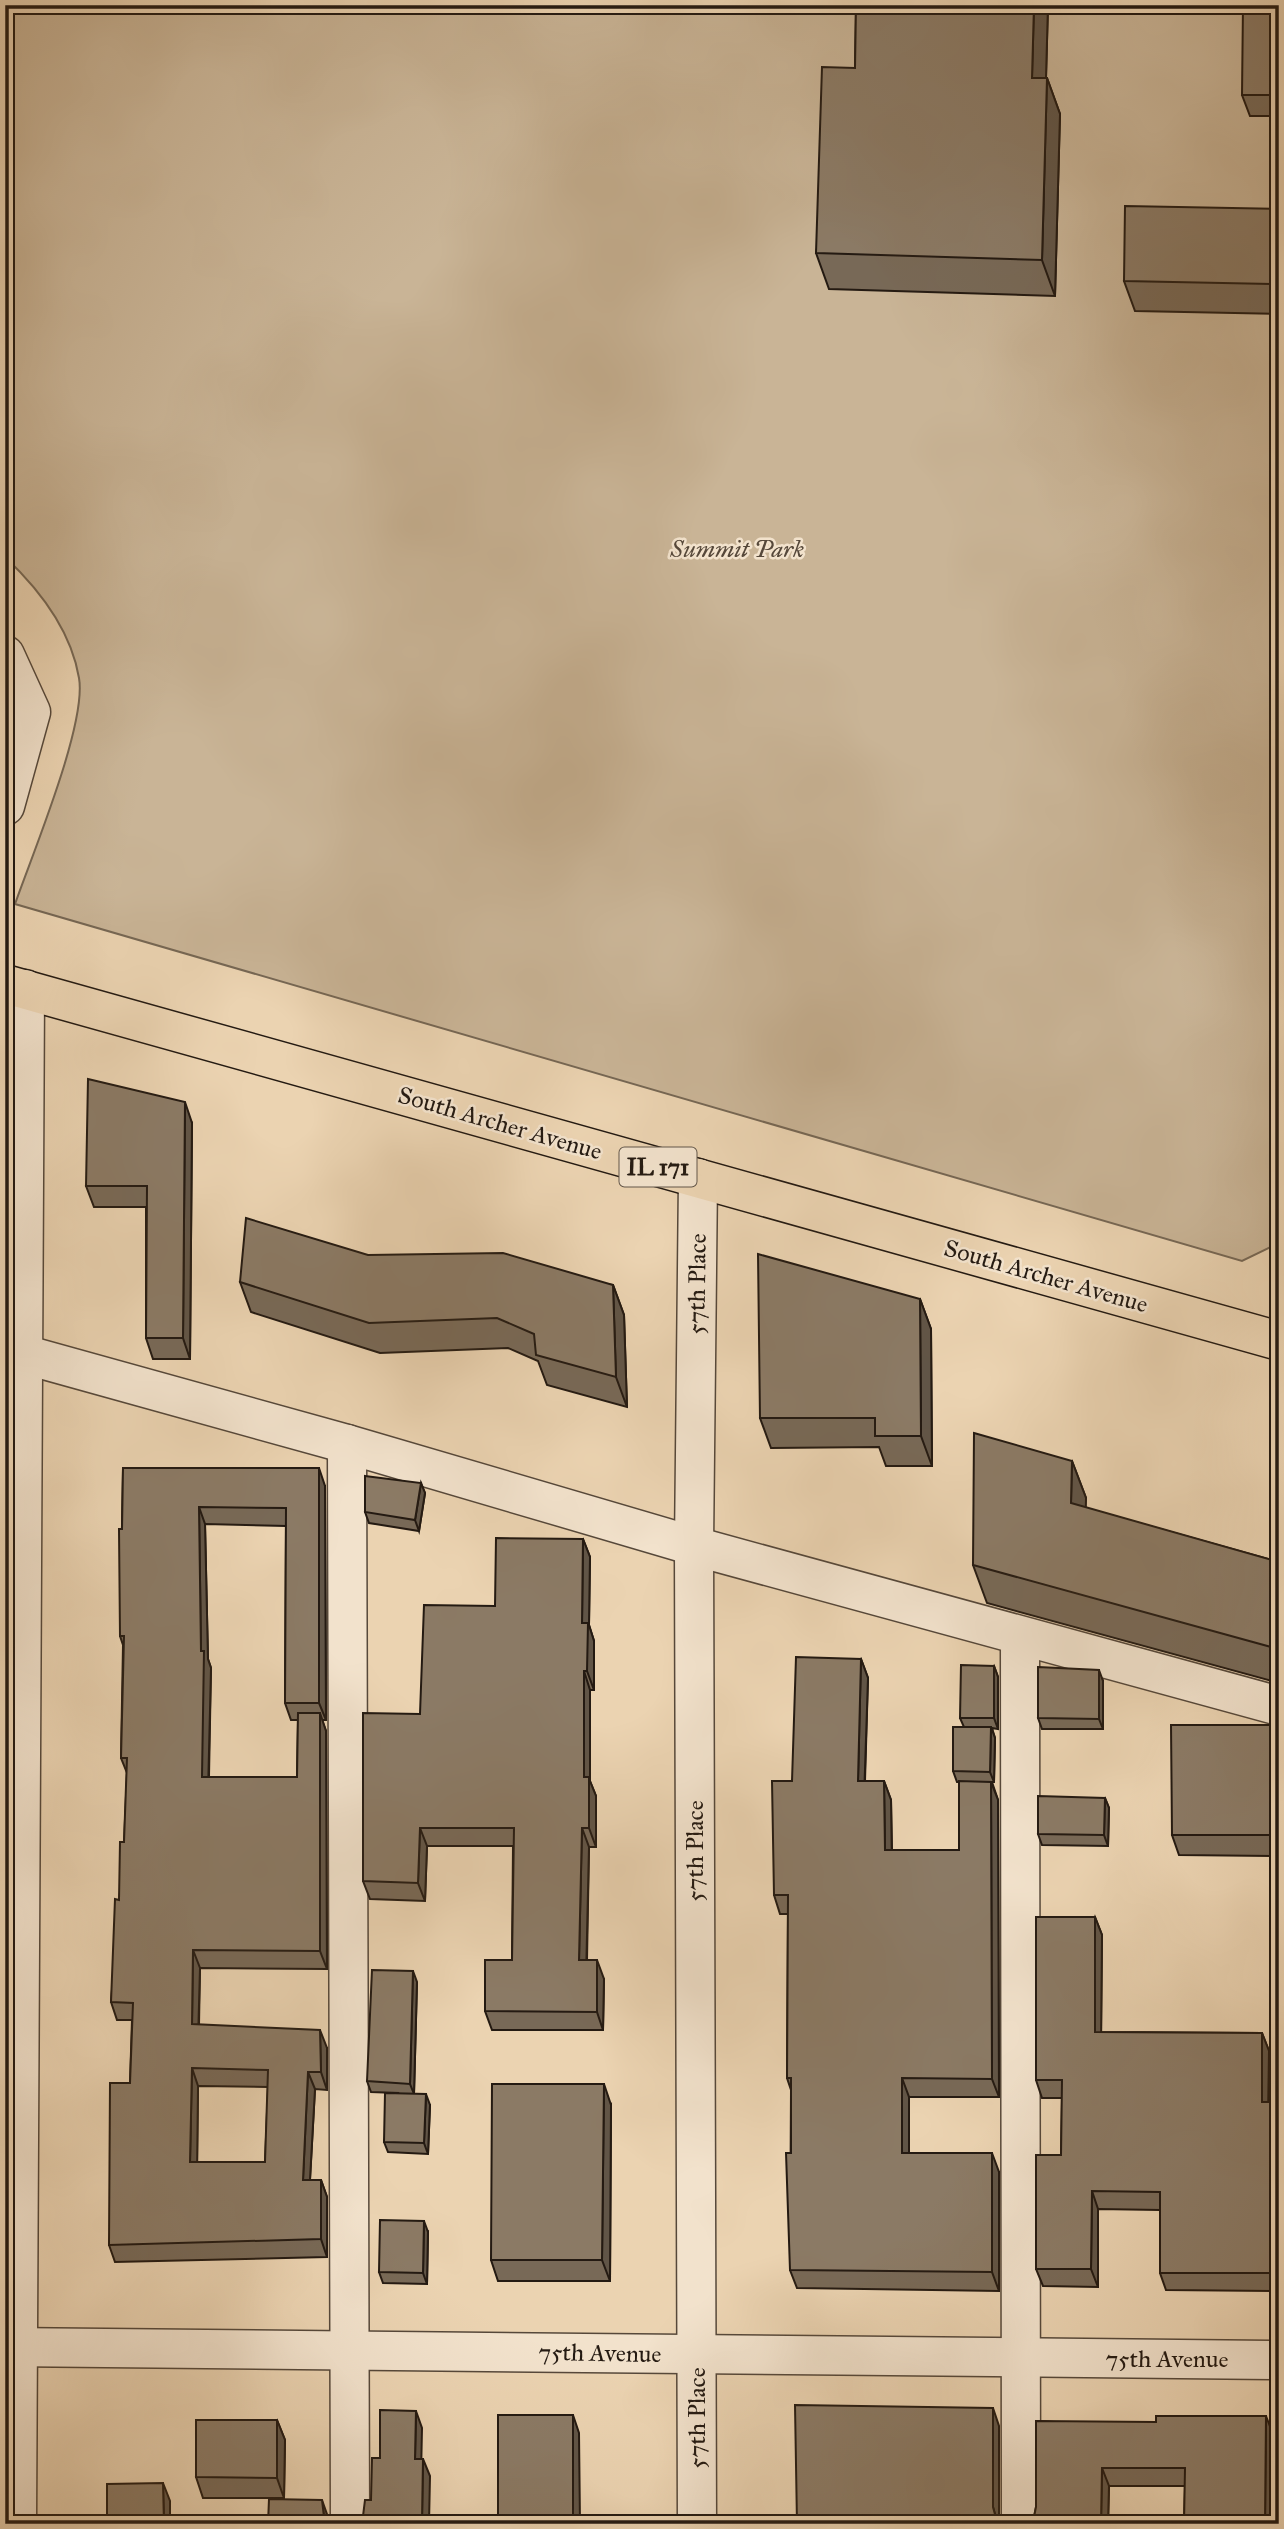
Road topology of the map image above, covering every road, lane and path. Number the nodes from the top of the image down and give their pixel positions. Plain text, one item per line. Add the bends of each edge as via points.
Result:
1 (5, 655) edge
2 (5, 806) edge
3 (15, 987) edge
4 (698, 1178) junction
5 (1279, 1341) edge
6 (14, 1351) edge
7 (347, 1444) junction
8 (694, 1546) junction
9 (1020, 1636) junction
10 (1279, 1706) edge
11 (12, 2347) edge
12 (351, 2350) junction
13 (697, 2354) junction
14 (1021, 2357) junction
15 (1279, 2360) edge
16 (17, 2524) edge
17 (350, 2524) edge
18 (696, 2524) edge
19 (1021, 2524) edge

1 - 2 street via 31,712
3 - 4 main road, South Archer Avenue / IL 171
3 - 6 street
4 - 5 main road, South Archer Avenue / IL 171
4 - 8 street, 57th Place
6 - 7 street
6 - 11 street
7 - 8 street
7 - 12 street
8 - 9 street
8 - 13 street, 57th Place
9 - 10 street
9 - 14 street
11 - 12 street, 75th Avenue
11 - 16 street
12 - 13 street, 75th Avenue
12 - 17 street
13 - 14 street, 75th Avenue
13 - 18 street, 57th Place
14 - 15 street, 75th Avenue
14 - 19 street

